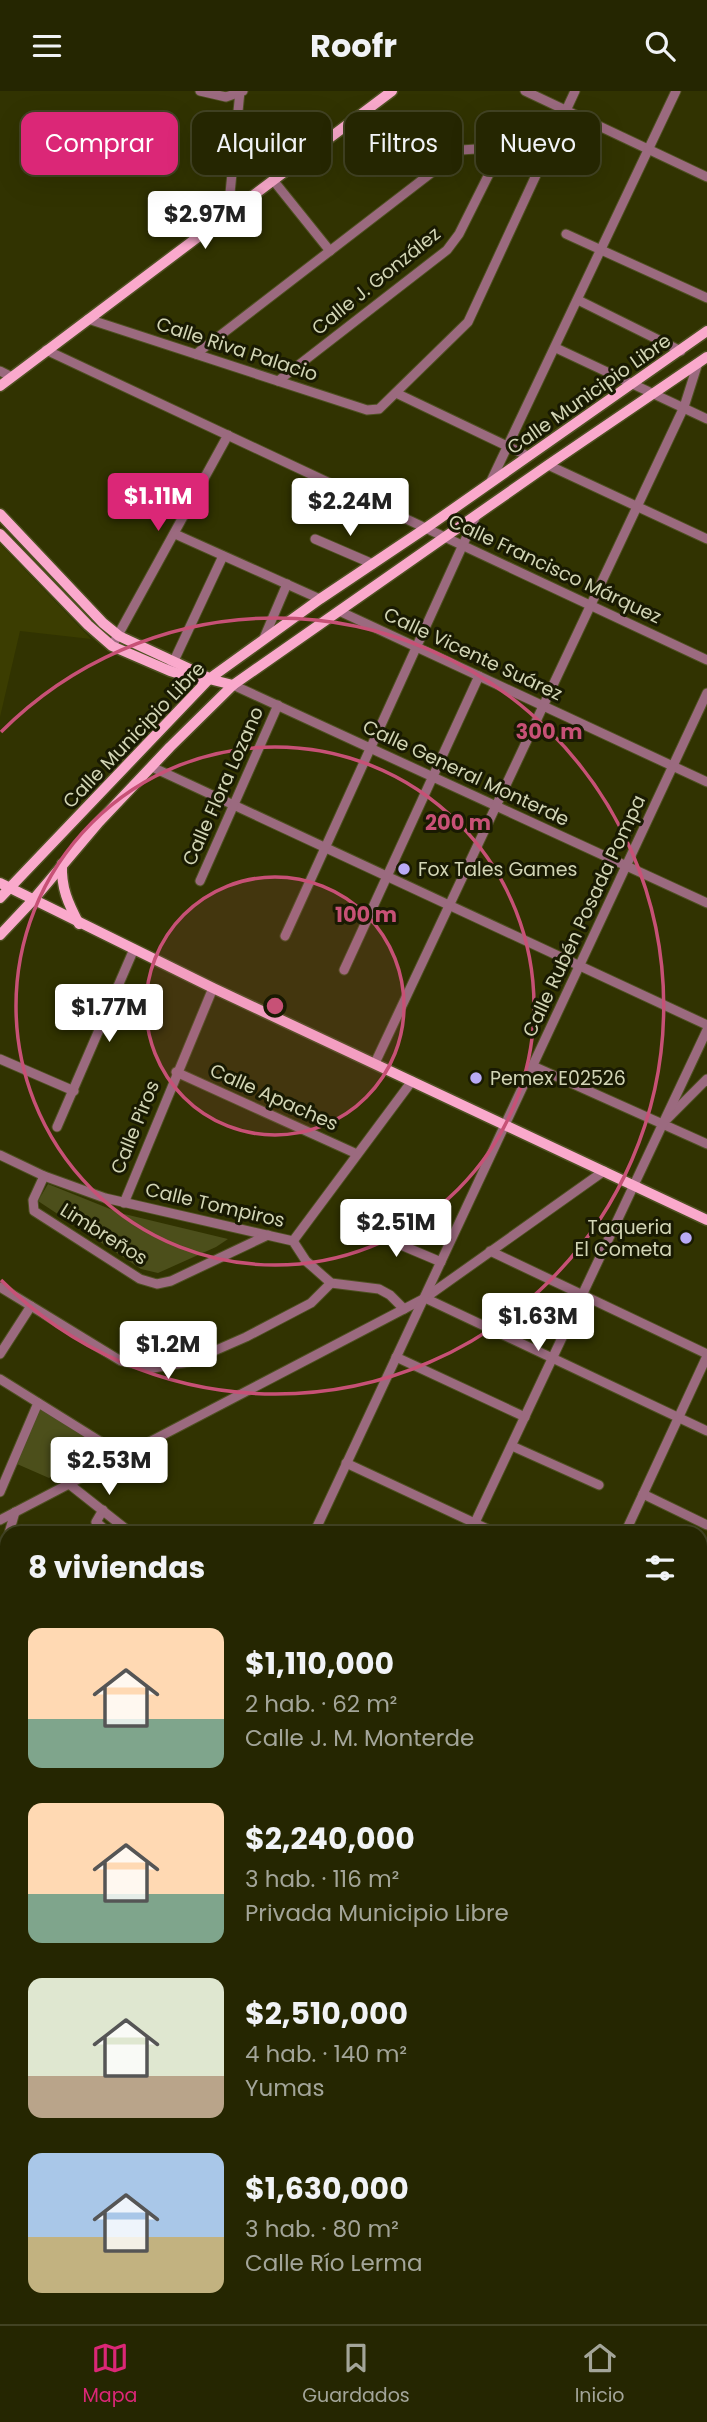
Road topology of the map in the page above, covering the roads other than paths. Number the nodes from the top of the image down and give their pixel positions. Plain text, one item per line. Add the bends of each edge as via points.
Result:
1 (200, 91) edge
2 (392, 91) edge
3 (525, 91) edge
4 (575, 91) edge
5 (676, 91) edge
6 (241, 92) edge
7 (567, 111) junction
8 (476, 149) edge
9 (648, 151) junction
10 (488, 175) edge
11 (536, 175) edge
12 (707, 177) edge
13 (274, 180) junction
14 (228, 214) junction
15 (566, 234) dead end
16 (602, 250) junction
17 (330, 251) junction
18 (707, 298) edge
19 (578, 300) junction
20 (88, 319) junction
21 (707, 331) edge
22 (556, 348) junction
23 (46, 350) junction
24 (681, 351) junction
25 (196, 354) junction
26 (702, 360) edge
27 (0, 371) edge
28 (12, 377) junction
29 (278, 381) junction
30 (633, 383) junction
31 (0, 386) edge
32 (396, 393) junction
33 (654, 393) junction
34 (684, 407) junction
35 (707, 418) edge
36 (228, 435) junction
37 (507, 447) junction
38 (528, 457) junction
39 (548, 465) junction
40 (491, 483) junction
41 (637, 507) junction
42 (0, 514) edge
43 (476, 516) junction
44 (426, 528) junction
45 (0, 534) edge
46 (175, 534) junction
47 (445, 537) junction
48 (315, 539) dead end
49 (707, 539) edge
50 (463, 545) junction
51 (223, 556) junction
52 (373, 564) junction
53 (287, 584) junction
54 (320, 599) junction
55 (591, 605) junction
56 (339, 611) junction
57 (119, 636) junction
58 (264, 638) junction
59 (112, 646) junction
60 (416, 646) junction
61 (707, 660) edge
62 (172, 666) junction
63 (480, 676) junction
64 (209, 679) junction
65 (233, 685) junction
66 (707, 693) edge
67 (278, 705) junction
68 (543, 706) junction
69 (370, 747) junction
70 (152, 767) junction
71 (674, 767) junction
72 (433, 777) junction
73 (707, 782) edge
74 (234, 805) junction
75 (496, 806) junction
76 (88, 807) junction
77 (99, 822) junction
78 (325, 847) junction
79 (62, 863) junction
80 (626, 866) junction
81 (387, 876) junction
82 (200, 881) dead end
83 (0, 883) edge
84 (11, 888) junction
85 (0, 898) edge
86 (33, 900) junction
87 (707, 903) edge
88 (449, 905) junction
89 (79, 924) junction
90 (0, 935) edge
91 (285, 936) dead end
92 (134, 949) junction
93 (579, 966) junction
94 (344, 970) dead end
95 (213, 988) junction
96 (707, 1025) edge
97 (707, 1030) edge
98 (0, 1059) edge
99 (375, 1063) junction
100 (533, 1066) junction
101 (177, 1072) junction
102 (707, 1079) edge
103 (412, 1081) junction
104 (74, 1091) junction
105 (662, 1124) junction
106 (506, 1125) junction
107 (57, 1127) dead end
108 (707, 1145) edge
109 (357, 1154) junction
110 (0, 1155) edge
111 (604, 1171) junction
112 (44, 1176) junction
113 (633, 1185) junction
114 (124, 1203) junction
115 (707, 1220) edge
116 (363, 1229) dead end
117 (268, 1235) junction
118 (293, 1241) junction
119 (490, 1251) junction
120 (440, 1262) junction
121 (331, 1283) junction
122 (0, 1287) edge
123 (581, 1296) junction
124 (425, 1298) junction
125 (31, 1306) junction
126 (404, 1308) junction
127 (0, 1354) edge
128 (707, 1355) edge
129 (396, 1357) junction
130 (552, 1358) junction
131 (0, 1379) edge
132 (38, 1403) junction
133 (525, 1417) junction
134 (678, 1417) junction
135 (707, 1431) edge
136 (512, 1446) junction
137 (121, 1455) junction
138 (346, 1463) junction
139 (69, 1484) junction
140 (599, 1485) dead end
141 (0, 1492) edge
142 (643, 1494) junction
143 (103, 1510) junction
144 (15, 1513) junction
145 (0, 1520) edge
146 (475, 1523) junction
147 (707, 1525) edge
148 (11, 1526) edge
149 (101, 1526) edge
150 (122, 1526) edge
151 (317, 1526) edge
152 (474, 1526) edge
153 (481, 1526) edge
154 (628, 1526) edge

1 - 6 street via 226,97
2 - 13 main road
3 - 7 street
4 - 7 street
5 - 9 street
6 - 14 street
7 - 9 street
8 - 17 street via 461,150
9 - 12 street
9 - 16 street
10 - 29 street, Calle J. González via 447,250
11 - 32 street via 468,322
13 - 14 main road
13 - 17 street
14 - 20 main road
15 - 16 street
16 - 18 street
16 - 19 street
17 - 25 street
19 - 22 street
19 - 24 street
20 - 23 main road
20 - 25 street, Calle Riva Palacio
21 - 24 main road, Calle Municipio Libre
22 - 30 street
22 - 37 street
23 - 28 main road
23 - 36 street, Calle Francisco Márquez
24 - 30 main road, Calle Municipio Libre
25 - 29 street, Calle Riva Palacio
26 - 33 main road
26 - 34 street
27 - 28 street
28 - 31 main road
29 - 32 street, Calle Riva Palacio via 367,409 377,410
30 - 33 street
30 - 38 main road, Calle Municipio Libre
32 - 37 street
33 - 34 street
33 - 39 main road
34 - 35 street
34 - 41 street
36 - 44 street, Calle Francisco Márquez
36 - 46 street
37 - 38 street
37 - 40 street
38 - 40 main road, Calle Municipio Libre
39 - 41 street
39 - 43 main road
40 - 44 main road, Calle Municipio Libre
41 - 49 street
41 - 55 street
42 - 57 main road, Calle General Monterde
43 - 47 main road
43 - 50 street
44 - 47 street, Calle Francisco Márquez
44 - 52 main road, Calle Municipio Libre
45 - 59 main road, Calle General Monterde
46 - 51 street
46 - 57 street
47 - 50 street, Calle Francisco Márquez
47 - 56 main road
48 - 52 street
50 - 55 street, Calle Francisco Márquez
50 - 60 street
51 - 53 street
51 - 62 street
52 - 54 main road, Calle Municipio Libre
53 - 54 street
53 - 58 street
54 - 58 main road, Calle Municipio Libre
55 - 61 street, Calle Francisco Márquez
55 - 68 street
56 - 60 street, Calle Vicente Suárez
56 - 65 main road
57 - 59 street
57 - 62 main road, Calle General Monterde
58 - 64 main road, Calle Municipio Libre
59 - 62 main road, Calle General Monterde
60 - 63 street, Calle Vicente Suárez
60 - 69 street
62 - 64 main road, Calle General Monterde
63 - 68 street, Calle Vicente Suárez
63 - 72 street
64 - 65 main road, Calle General Monterde
64 - 76 main road, Calle Municipio Libre
65 - 67 street, Calle General Monterde
65 - 70 main road
66 - 71 street, Calle Rubén Posada Pompa
67 - 69 street, Calle General Monterde
67 - 74 street, Calle Flora Lozano
68 - 71 street, Calle Vicente Suárez
68 - 75 street
69 - 72 street, Calle General Monterde
69 - 78 street
70 - 74 street
70 - 77 main road
71 - 73 street, Calle Vicente Suárez
71 - 80 street, Calle Rubén Posada Pompa
72 - 75 street, Calle General Monterde
72 - 81 street
74 - 78 street
74 - 82 street, Calle Flora Lozano
75 - 80 street, Calle General Monterde
75 - 88 street
76 - 77 main road
76 - 84 main road, Calle Municipio Libre
77 - 79 main road
78 - 81 street
78 - 91 street
79 - 86 main road
79 - 89 main road via 64,893
80 - 87 street, Calle General Monterde
80 - 93 street, Calle Rubén Posada Pompa
81 - 88 street
81 - 94 street
83 - 84 main road
84 - 85 main road, Calle Municipio Libre
84 - 86 main road
86 - 89 main road
86 - 90 main road
88 - 93 street
88 - 99 street
89 - 92 main road
92 - 95 main road
92 - 104 street
93 - 96 street
93 - 100 street, Calle Rubén Posada Pompa
95 - 99 main road
95 - 101 street, Calle Piros
97 - 105 street
98 - 104 street
99 - 103 main road
100 - 105 street
100 - 106 street, Calle Rubén Posada Pompa
101 - 109 street, Calle Apaches
101 - 114 street, Calle Piros
102 - 105 street
103 - 106 main road
103 - 109 street
104 - 107 street
105 - 108 street
105 - 113 street
106 - 111 main road
106 - 120 street, Calle Rubén Posada Pompa
109 - 118 street
110 - 112 street, Calle Tompiros
111 - 113 main road
111 - 119 street
112 - 114 street, Calle Tompiros
112 - 117 street, Limbreños via 33,1200 34,1211 140,1279 156,1284
113 - 115 main road
113 - 123 street
114 - 117 street, Calle Tompiros
116 - 120 street
117 - 118 street, Calle Tompiros
118 - 121 street, Calle Tompiros via 306,1261
119 - 123 street
119 - 124 street
120 - 124 street, Calle Rubén Posada Pompa
121 - 125 street via 311,1303 246,1337 189,1362 153,1369 121,1361
121 - 126 street via 379,1289
122 - 125 street
123 - 128 street
123 - 130 street
124 - 126 street
124 - 129 street, Calle Rubén Posada Pompa
124 - 130 street
125 - 127 street
126 - 137 street
128 - 134 street
129 - 133 street
129 - 138 street, Calle Rubén Posada Pompa
130 - 133 street
130 - 134 street
131 - 132 street
132 - 137 street
132 - 141 street
133 - 136 street
134 - 135 street
134 - 142 street
136 - 140 street
136 - 146 street
137 - 139 street
138 - 146 street
138 - 151 street, Calle Rubén Posada Pompa
139 - 143 street
139 - 144 street
142 - 147 street
142 - 154 street
143 - 149 street via 96,1522
143 - 150 street
144 - 145 street
144 - 148 street
146 - 152 street
146 - 153 street

